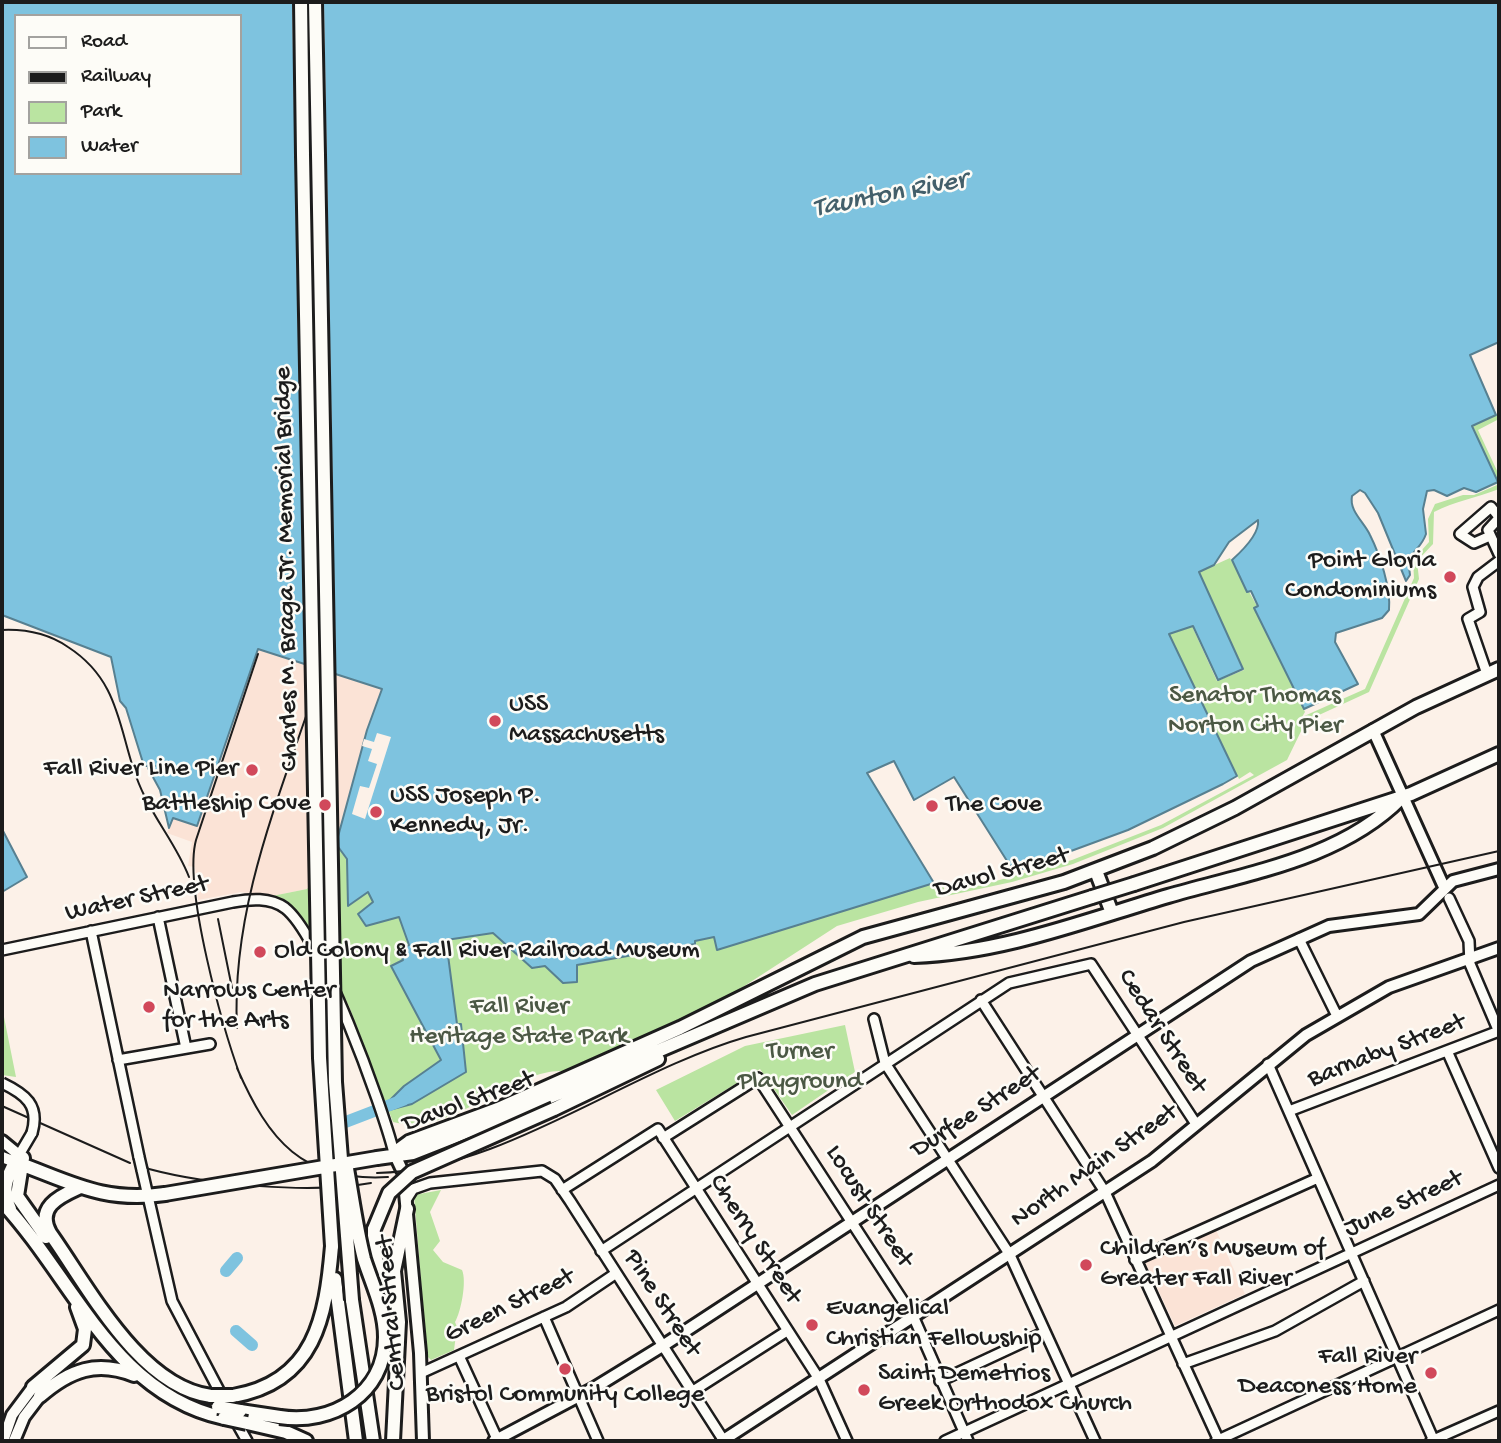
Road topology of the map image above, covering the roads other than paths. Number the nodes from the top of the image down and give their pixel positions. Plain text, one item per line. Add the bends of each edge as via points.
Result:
1 (301, 2) edge
2 (315, 2) edge
3 (1499, 517) edge
4 (1490, 536) junction
5 (1499, 554) edge
6 (1499, 561) edge
7 (1493, 671) edge
8 (1373, 730) junction
9 (1499, 754) edge
10 (1401, 798) junction
11 (1499, 869) edge
12 (1097, 871) junction
13 (1444, 887) junction
14 (1449, 898) dead end
15 (1112, 914) junction
16 (158, 917) junction
17 (91, 931) junction
18 (1299, 939) junction
19 (1499, 948) edge
20 (2, 950) edge
21 (898, 957) junction
22 (1471, 957) junction
23 (981, 1000) junction
24 (741, 1013) junction
25 (1337, 1016) junction
26 (874, 1019) dead end
27 (1499, 1032) edge
28 (1138, 1034) junction
29 (211, 1044) dead end
30 (186, 1048) junction
31 (1448, 1053) junction
32 (118, 1060) junction
33 (885, 1063) junction
34 (1268, 1064) junction
35 (2, 1083) edge
36 (1045, 1096) junction
37 (336, 1108) junction
38 (1289, 1111) junction
39 (1196, 1124) junction
40 (790, 1126) junction
41 (663, 1138) junction
42 (2, 1141) edge
43 (394, 1153) junction
44 (2, 1157) edge
45 (949, 1159) junction
46 (20, 1160) junction
47 (1499, 1168) edge
48 (402, 1170) dead end
49 (1318, 1178) junction
50 (404, 1182) dead end
51 (1499, 1185) edge
52 (695, 1187) junction
53 (78, 1188) junction
54 (562, 1190) junction
55 (1105, 1192) junction
56 (149, 1196) junction
57 (2, 1202) edge
58 (406, 1205) junction
59 (14, 1215) junction
60 (853, 1221) junction
61 (601, 1251) junction
62 (1351, 1252) junction
63 (1010, 1255) junction
64 (1135, 1260) junction
65 (615, 1274) junction
66 (80, 1277) junction
67 (1364, 1281) junction
68 (757, 1284) junction
69 (71, 1290) junction
70 (332, 1302) junction
71 (1499, 1310) edge
72 (544, 1317) junction
73 (914, 1318) junction
74 (788, 1331) junction
75 (1043, 1332) junction
76 (1171, 1338) junction
77 (663, 1346) junction
78 (459, 1356) junction
79 (398, 1357) junction
80 (1397, 1357) junction
81 (1183, 1364) junction
82 (421, 1373) junction
83 (141, 1377) junction
84 (819, 1379) junction
85 (940, 1381) junction
86 (1068, 1385) junction
87 (37, 1391) junction
88 (693, 1391) junction
89 (579, 1397) junction
90 (218, 1407) junction
91 (1499, 1411) edge
92 (966, 1437) edge
93 (1092, 1440) edge
94 (3, 1441) edge
95 (14, 1441) edge
96 (247, 1441) edge
97 (306, 1441) edge
98 (356, 1441) edge
99 (373, 1441) edge
100 (393, 1441) edge
101 (423, 1441) edge
102 (496, 1441) edge
103 (598, 1441) edge
104 (723, 1441) edge
105 (847, 1441) edge
106 (945, 1441) edge
107 (1217, 1441) edge
108 (1432, 1441) edge

1 - 70 highway, Charles M. Braga Jr. Memorial Bridge, bridge via 319,1045
2 - 37 highway, Charles M. Braga Jr. Memorial Bridge, bridge
3 - 4 street via 1488,530
3 - 4 street via 1491,507 1460,534 1474,543
4 - 5 street
6 - 7 street via 1478,577 1473,587 1480,612 1468,619
7 - 8 highway, Davol Street
8 - 10 main road
8 - 12 highway, Davol Street via 1200,826
9 - 10 highway, Davol Street
10 - 13 main road
10 - 15 highway via 1361,830 1312,853
10 - 21 highway, Davol Street, bridge
11 - 13 main road, Durfee Street
12 - 15 highway
12 - 43 highway, Davol Street via 876,933 680,1028 510,1104 409,1142
13 - 18 main road, Durfee Street via 1434,903 1419,914 1340,923
14 - 22 street via 1469,941
15 - 21 highway via 999,946
16 - 17 street, Water Street
16 - 30 street
16 - 43 street, Water Street via 243,900 269,900 282,906 299,925 345,1015
17 - 20 street, Water Street
17 - 32 street
18 - 25 street
18 - 28 main road, Durfee Street via 1251,961
19 - 22 main road, North Main Street
21 - 24 highway, Davol Street
22 - 25 main road, North Main Street via 1389,987
22 - 27 street
23 - 28 street, Cedar Street via 1009,983 1091,964
23 - 33 street
23 - 36 street
24 - 43 highway, Davol Street via 489,1123 413,1153
24 - 79 highway, bridge via 554,1109 412,1172 389,1193 374,1229 373,1252 389,1301
25 - 34 main road, North Main Street
26 - 33 street
27 - 31 street, Barnaby Street
28 - 36 main road, Durfee Street
28 - 39 street, Cedar Street
29 - 30 street
30 - 32 street
31 - 38 street, Barnaby Street
31 - 47 street
32 - 56 street, bridge
33 - 40 street
33 - 45 street
34 - 38 street
34 - 39 main road, North Main Street
35 - 46 street, bridge via 21,1093 35,1115
36 - 45 main road, Durfee Street
36 - 55 street
37 - 90 highway, bridge via 359,1238 383,1320 384,1348 372,1382 348,1405 317,1418
37 - 99 highway, Charles M. Braga Jr. Memorial Bridge, bridge via 352,1300
38 - 49 street
39 - 55 main road, North Main Street
40 - 41 street, Locust Street via 758,1078
40 - 52 street
40 - 60 street, Locust Street
41 - 52 street, Cherry Street
41 - 54 street via 658,1129
42 - 46 main road
43 - 48 main road
43 - 56 highway, bridge
44 - 46 main road
45 - 60 main road, Durfee Street
45 - 63 street
46 - 53 highway
46 - 59 highway via 3,1189
46 - 66 highway via 18,1200
49 - 62 street
49 - 64 street
50 - 58 main road, Central Street
51 - 62 street, June Street
52 - 61 street
52 - 68 street, Cherry Street
53 - 56 highway
53 - 66 highway via 50,1204 45,1221
54 - 58 street via 542,1171 430,1183 413,1189
54 - 61 street, Pine Street
55 - 63 main road, North Main Street
55 - 64 street
56 - 96 street via 172,1301
57 - 59 highway
58 - 79 highway via 394,1271
58 - 82 main road, Central Street
59 - 69 highway
60 - 68 main road, Durfee Street
60 - 73 street, Locust Street
61 - 65 street, Pine Street
62 - 67 street
62 - 76 street, June Street
63 - 73 main road, North Main Street
63 - 75 street
64 - 76 street
65 - 72 street, Green Street via 578,1301
65 - 77 street, Pine Street
66 - 90 highway via 150,1368
67 - 80 street
67 - 81 street via 1275,1331
68 - 74 street, Cherry Street
68 - 77 main road, Durfee Street
69 - 83 highway via 116,1352
69 - 87 highway via 85,1329 83,1345
70 - 90 highway, bridge via 296,1364 270,1384 233,1396
70 - 98 highway
71 - 80 street
72 - 78 street, Green Street
72 - 89 street
73 - 84 main road, North Main Street
73 - 85 street, Locust Street
74 - 84 street, Cherry Street
74 - 88 street
75 - 85 street
75 - 86 street
76 - 81 street
76 - 86 street, June Street
77 - 88 street, Pine Street
77 - 89 main road, Durfee Street
78 - 82 street, Green Street
78 - 102 street
79 - 100 highway
80 - 107 street
80 - 108 street
81 - 107 street
82 - 101 main road, Central Street
83 - 87 highway via 112,1368 86,1368
83 - 90 highway via 182,1406
84 - 104 main road, North Main Street
84 - 105 street, Cherry Street
85 - 92 street, Locust Street
86 - 92 street, June Street
86 - 93 street
87 - 94 main road via 12,1415
87 - 95 main road
88 - 104 street, Pine Street
89 - 102 main road, Durfee Street
89 - 103 street
90 - 97 highway, bridge via 247,1423
91 - 108 street
92 - 106 street, June Street

